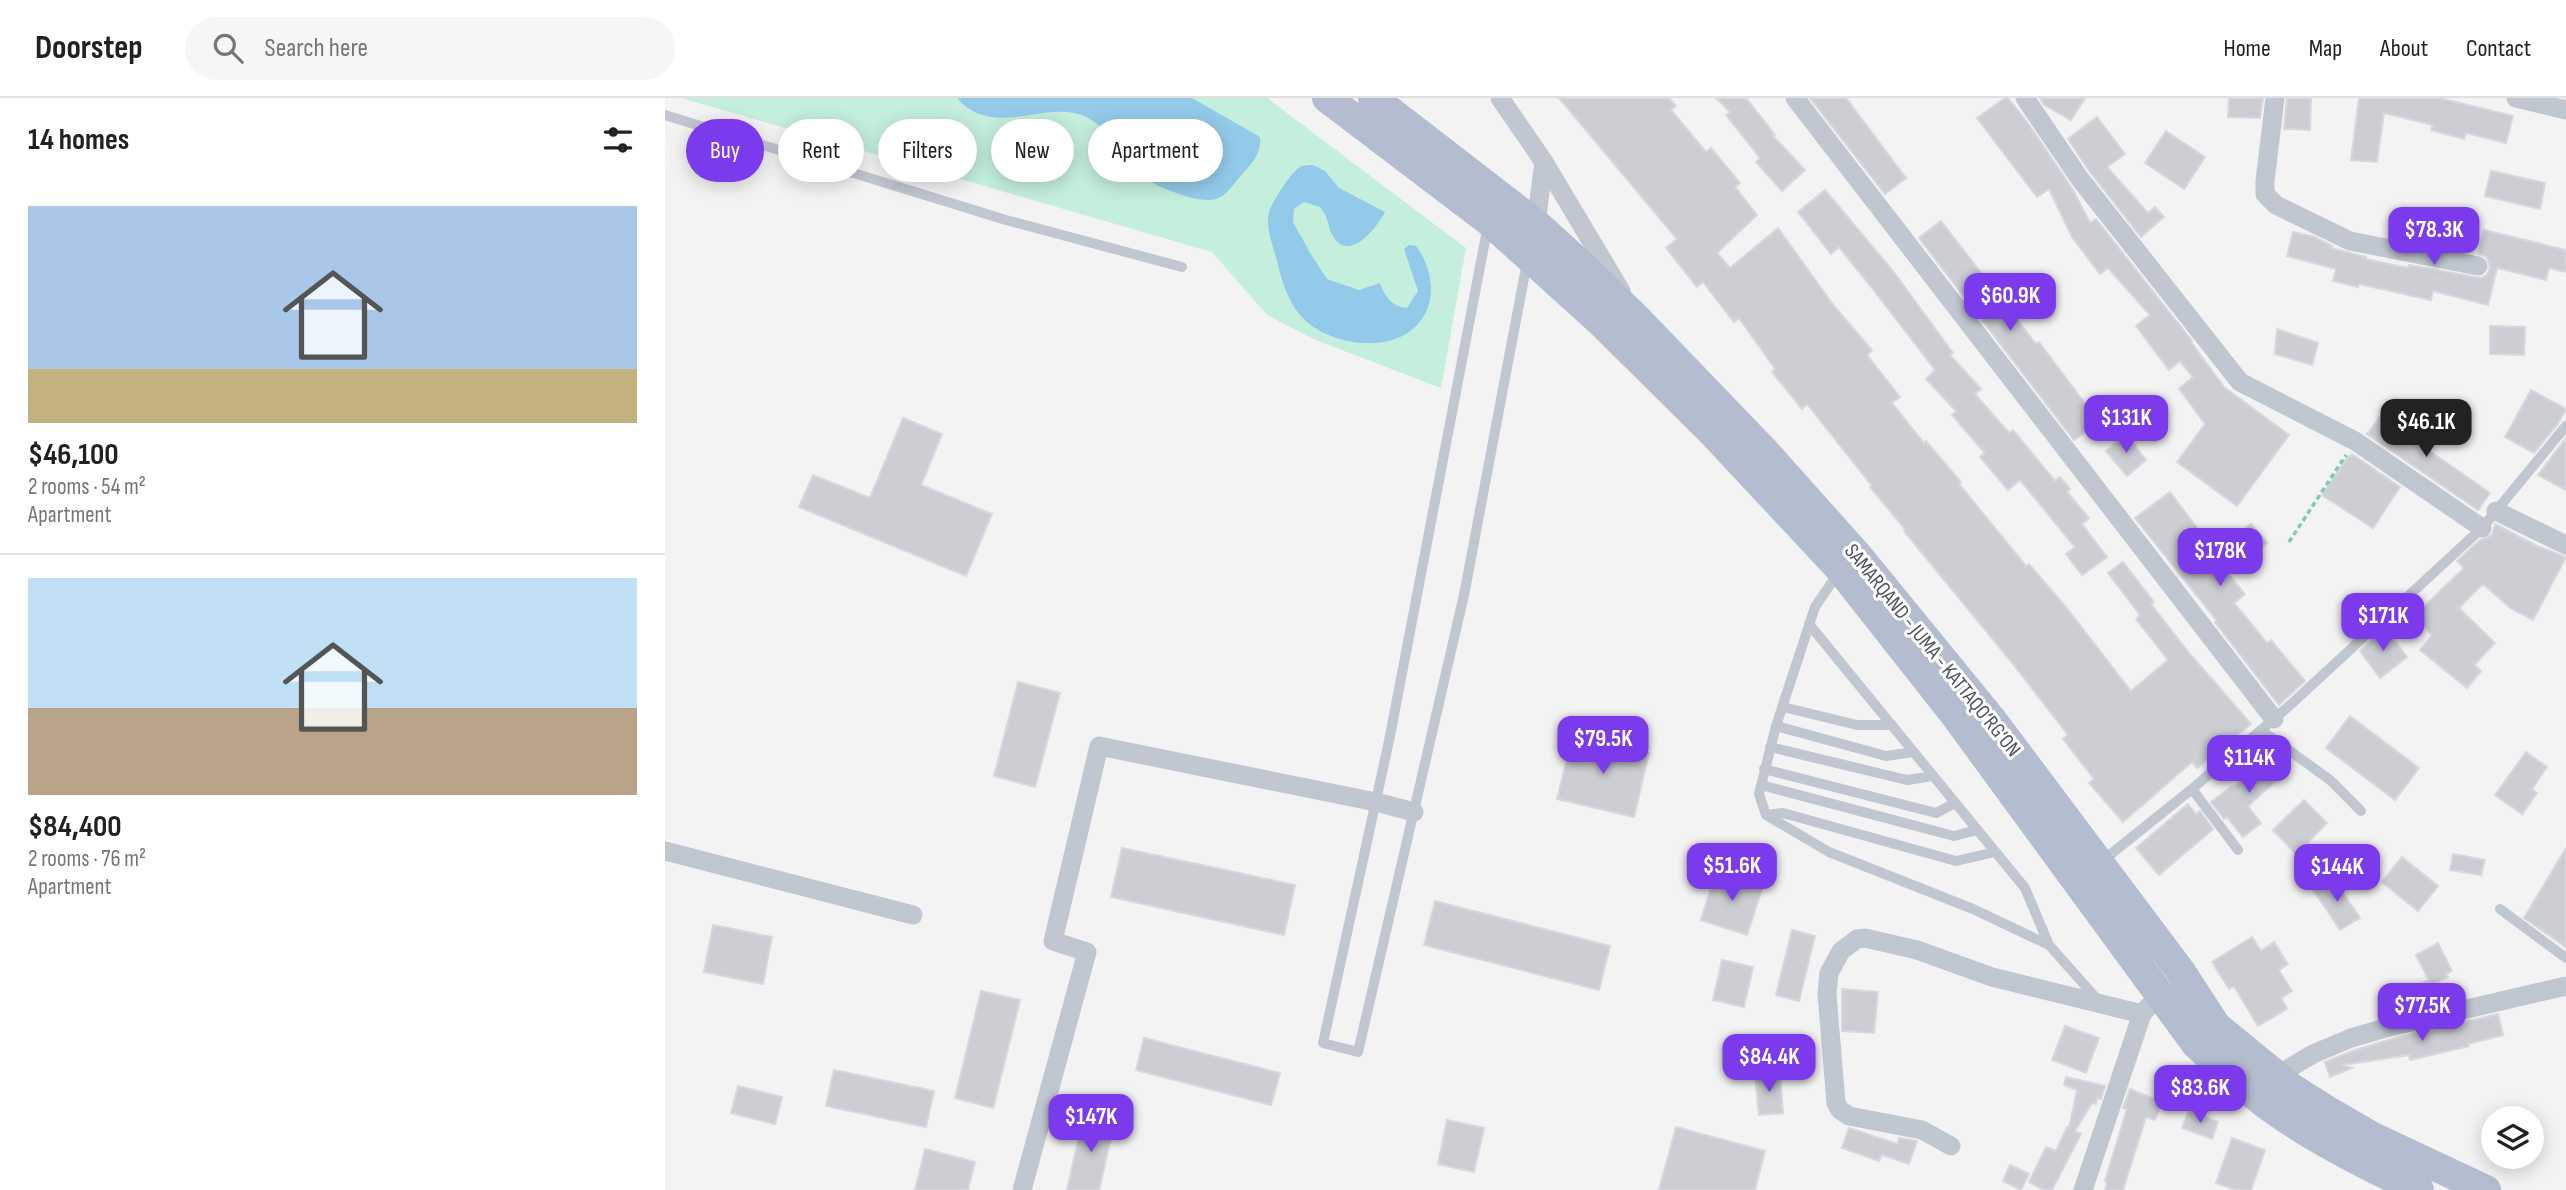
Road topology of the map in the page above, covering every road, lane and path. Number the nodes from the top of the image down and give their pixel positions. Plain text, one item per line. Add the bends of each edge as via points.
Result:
1 (1327, 98) edge
2 (1373, 98) edge
3 (1500, 98) edge
4 (1795, 98) edge
5 (2025, 98) edge
6 (2275, 98) edge
7 (2516, 98) edge
8 (2566, 110) edge
9 (665, 115) edge
10 (1544, 162) junction
11 (1489, 221) junction
12 (1536, 224) junction
13 (1528, 256) junction
14 (2479, 266) dead end
15 (1182, 267) dead end
16 (1637, 319) junction
17 (2566, 426) edge
18 (2355, 441) junction
19 (2496, 511) junction
20 (2482, 528) junction
21 (2289, 542) dead end
22 (2566, 545) edge
23 (1840, 569) junction
24 (1809, 624) junction
25 (1783, 707) junction
26 (2267, 724) junction
27 (1892, 725) junction
28 (1776, 726) junction
29 (1770, 747) junction
30 (1914, 752) junction
31 (1764, 769) junction
32 (1933, 776) junction
33 (1761, 785) junction
34 (2192, 789) junction
35 (1375, 802) junction
36 (1955, 803) junction
37 (2361, 811) dead end
38 (1414, 812) junction
39 (1766, 815) junction
40 (1977, 830) junction
41 (2238, 850) dead end
42 (665, 851) edge
43 (1995, 852) junction
44 (2098, 865) junction
45 (2500, 909) dead end
46 (913, 915) dead end
47 (2049, 945) junction
48 (2566, 958) edge
49 (2181, 972) junction
50 (2566, 986) edge
51 (2101, 1004) junction
52 (2150, 1004) junction
53 (2276, 1076) junction
54 (1951, 1146) dead end
55 (1022, 1190) edge
56 (2083, 1190) edge
57 (2419, 1190) edge
58 (2486, 1190) edge

1 - 11 main road, SAMARQAND - JUMA - KATTAQO‘RG‘ON
2 - 12 main road, SAMARQAND - JUMA - KATTAQO‘RG‘ON
3 - 10 street
4 - 26 street
5 - 18 street via 2080,179 2240,382
6 - 14 street via 2265,194 2276,205 2350,241
7 - 8 street
9 - 15 lane via 1006,220
10 - 12 street
10 - 16 street
11 - 13 main road, SAMARQAND - JUMA - KATTAQO‘RG‘ON
11 - 35 lane
12 - 13 street
12 - 16 main road, SAMARQAND - JUMA - KATTAQO‘RG‘ON
13 - 23 main road, SAMARQAND - JUMA - KATTAQO‘RG‘ON via 1712,432
13 - 38 lane via 1464,595
16 - 44 main road, SAMARQAND - JUMA - KATTAQO‘RG‘ON via 1858,556 1992,720
17 - 19 lane
18 - 20 street
18 - 21 path
19 - 20 lane
19 - 22 street
20 - 26 lane
23 - 24 lane
23 - 52 main road, SAMARQAND - JUMA - KATTAQO‘RG‘ON via 1955,715
24 - 25 lane
24 - 27 lane
25 - 27 lane via 1857,725
25 - 28 lane
26 - 34 lane
26 - 37 lane
27 - 30 lane
28 - 29 lane
28 - 30 lane via 1886,756
29 - 31 lane
29 - 32 lane via 1907,780
30 - 32 lane
31 - 33 lane
31 - 36 lane via 1936,813
32 - 36 lane
33 - 39 lane
33 - 40 lane via 1954,836
34 - 41 lane
34 - 44 lane
35 - 38 street
35 - 38 lane via 1323,1043 1358,1052
35 - 55 street via 1099,746 1053,942 1087,952
36 - 40 lane
39 - 43 lane via 1783,813 1956,861
39 - 47 lane via 1829,852 1973,909
40 - 43 lane
42 - 46 street
43 - 47 lane via 2025,888
44 - 49 main road, SAMARQAND - JUMA - KATTAQO‘RG‘ON
45 - 48 lane
47 - 51 lane
49 - 52 street
49 - 53 main road, SAMARQAND - JUMA - KATTAQO‘RG‘ON via 2216,1026
50 - 53 street via 2351,1038
51 - 52 street
51 - 54 street via 1992,977 1917,950 1865,938 1849,943 1829,973 1827,994 1834,1092 1840,1110 1922,1130
52 - 56 street
52 - 57 main road, SAMARQAND - JUMA - KATTAQO‘RG‘ON via 2273,1109 2357,1160
53 - 58 main road, SAMARQAND - JUMA - KATTAQO‘RG‘ON via 2371,1136

